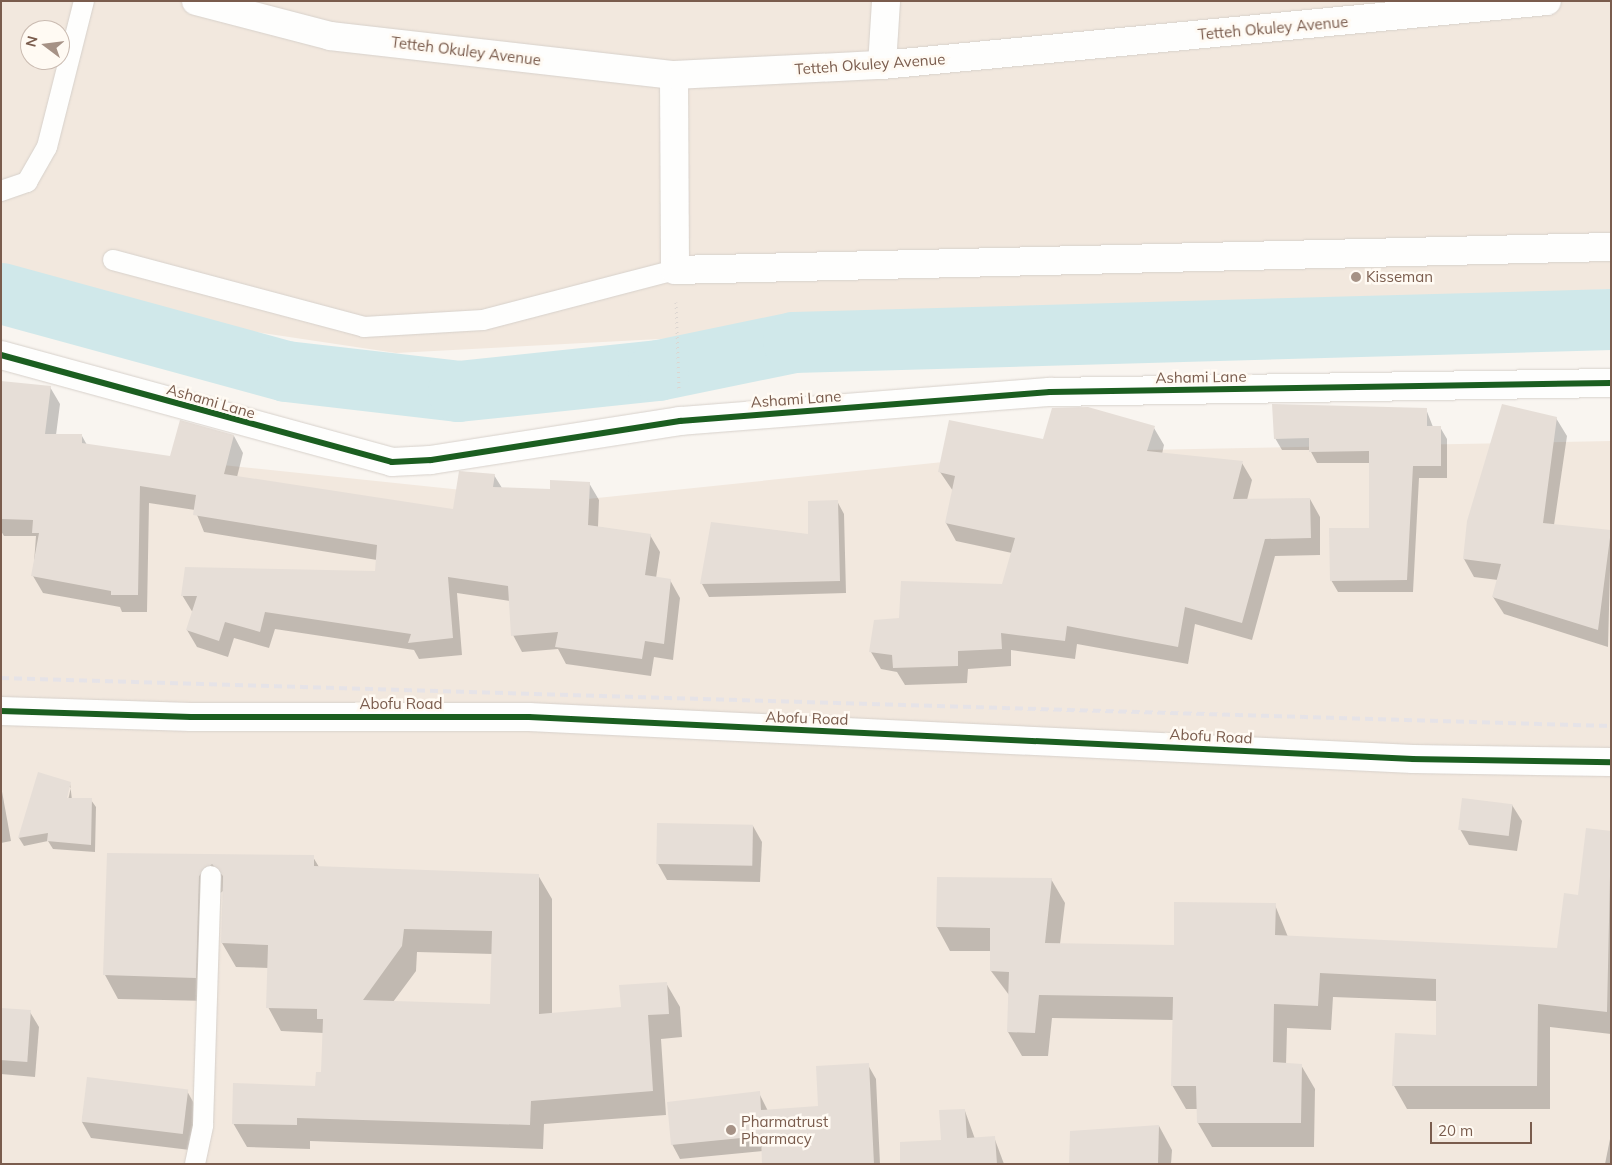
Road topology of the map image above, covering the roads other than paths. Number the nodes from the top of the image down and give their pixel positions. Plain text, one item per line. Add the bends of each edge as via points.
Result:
1 (84, 1) edge
2 (196, 1) edge
3 (886, 1) edge
4 (1547, 1) edge
5 (882, 65) junction
6 (674, 75) junction
7 (1, 191) edge
8 (1611, 247) edge
9 (113, 260) dead end
10 (676, 270) junction
11 (1, 355) edge
12 (1611, 383) edge
13 (1, 711) edge
14 (1611, 762) edge
15 (211, 876) dead end
16 (195, 1164) edge

1 - 7 lane via 47,147 27,182
2 - 6 street, Tetteh Okuley Avenue via 330,36
3 - 5 street
4 - 5 street, Tetteh Okuley Avenue
5 - 6 street, Tetteh Okuley Avenue
6 - 10 street
8 - 10 street
9 - 10 lane via 364,327 483,320
11 - 12 street, Ashami Lane via 392,462 431,460 680,421 1050,392
13 - 14 street, Abofu Road via 191,717 529,717 1413,759
15 - 16 lane via 203,1125

